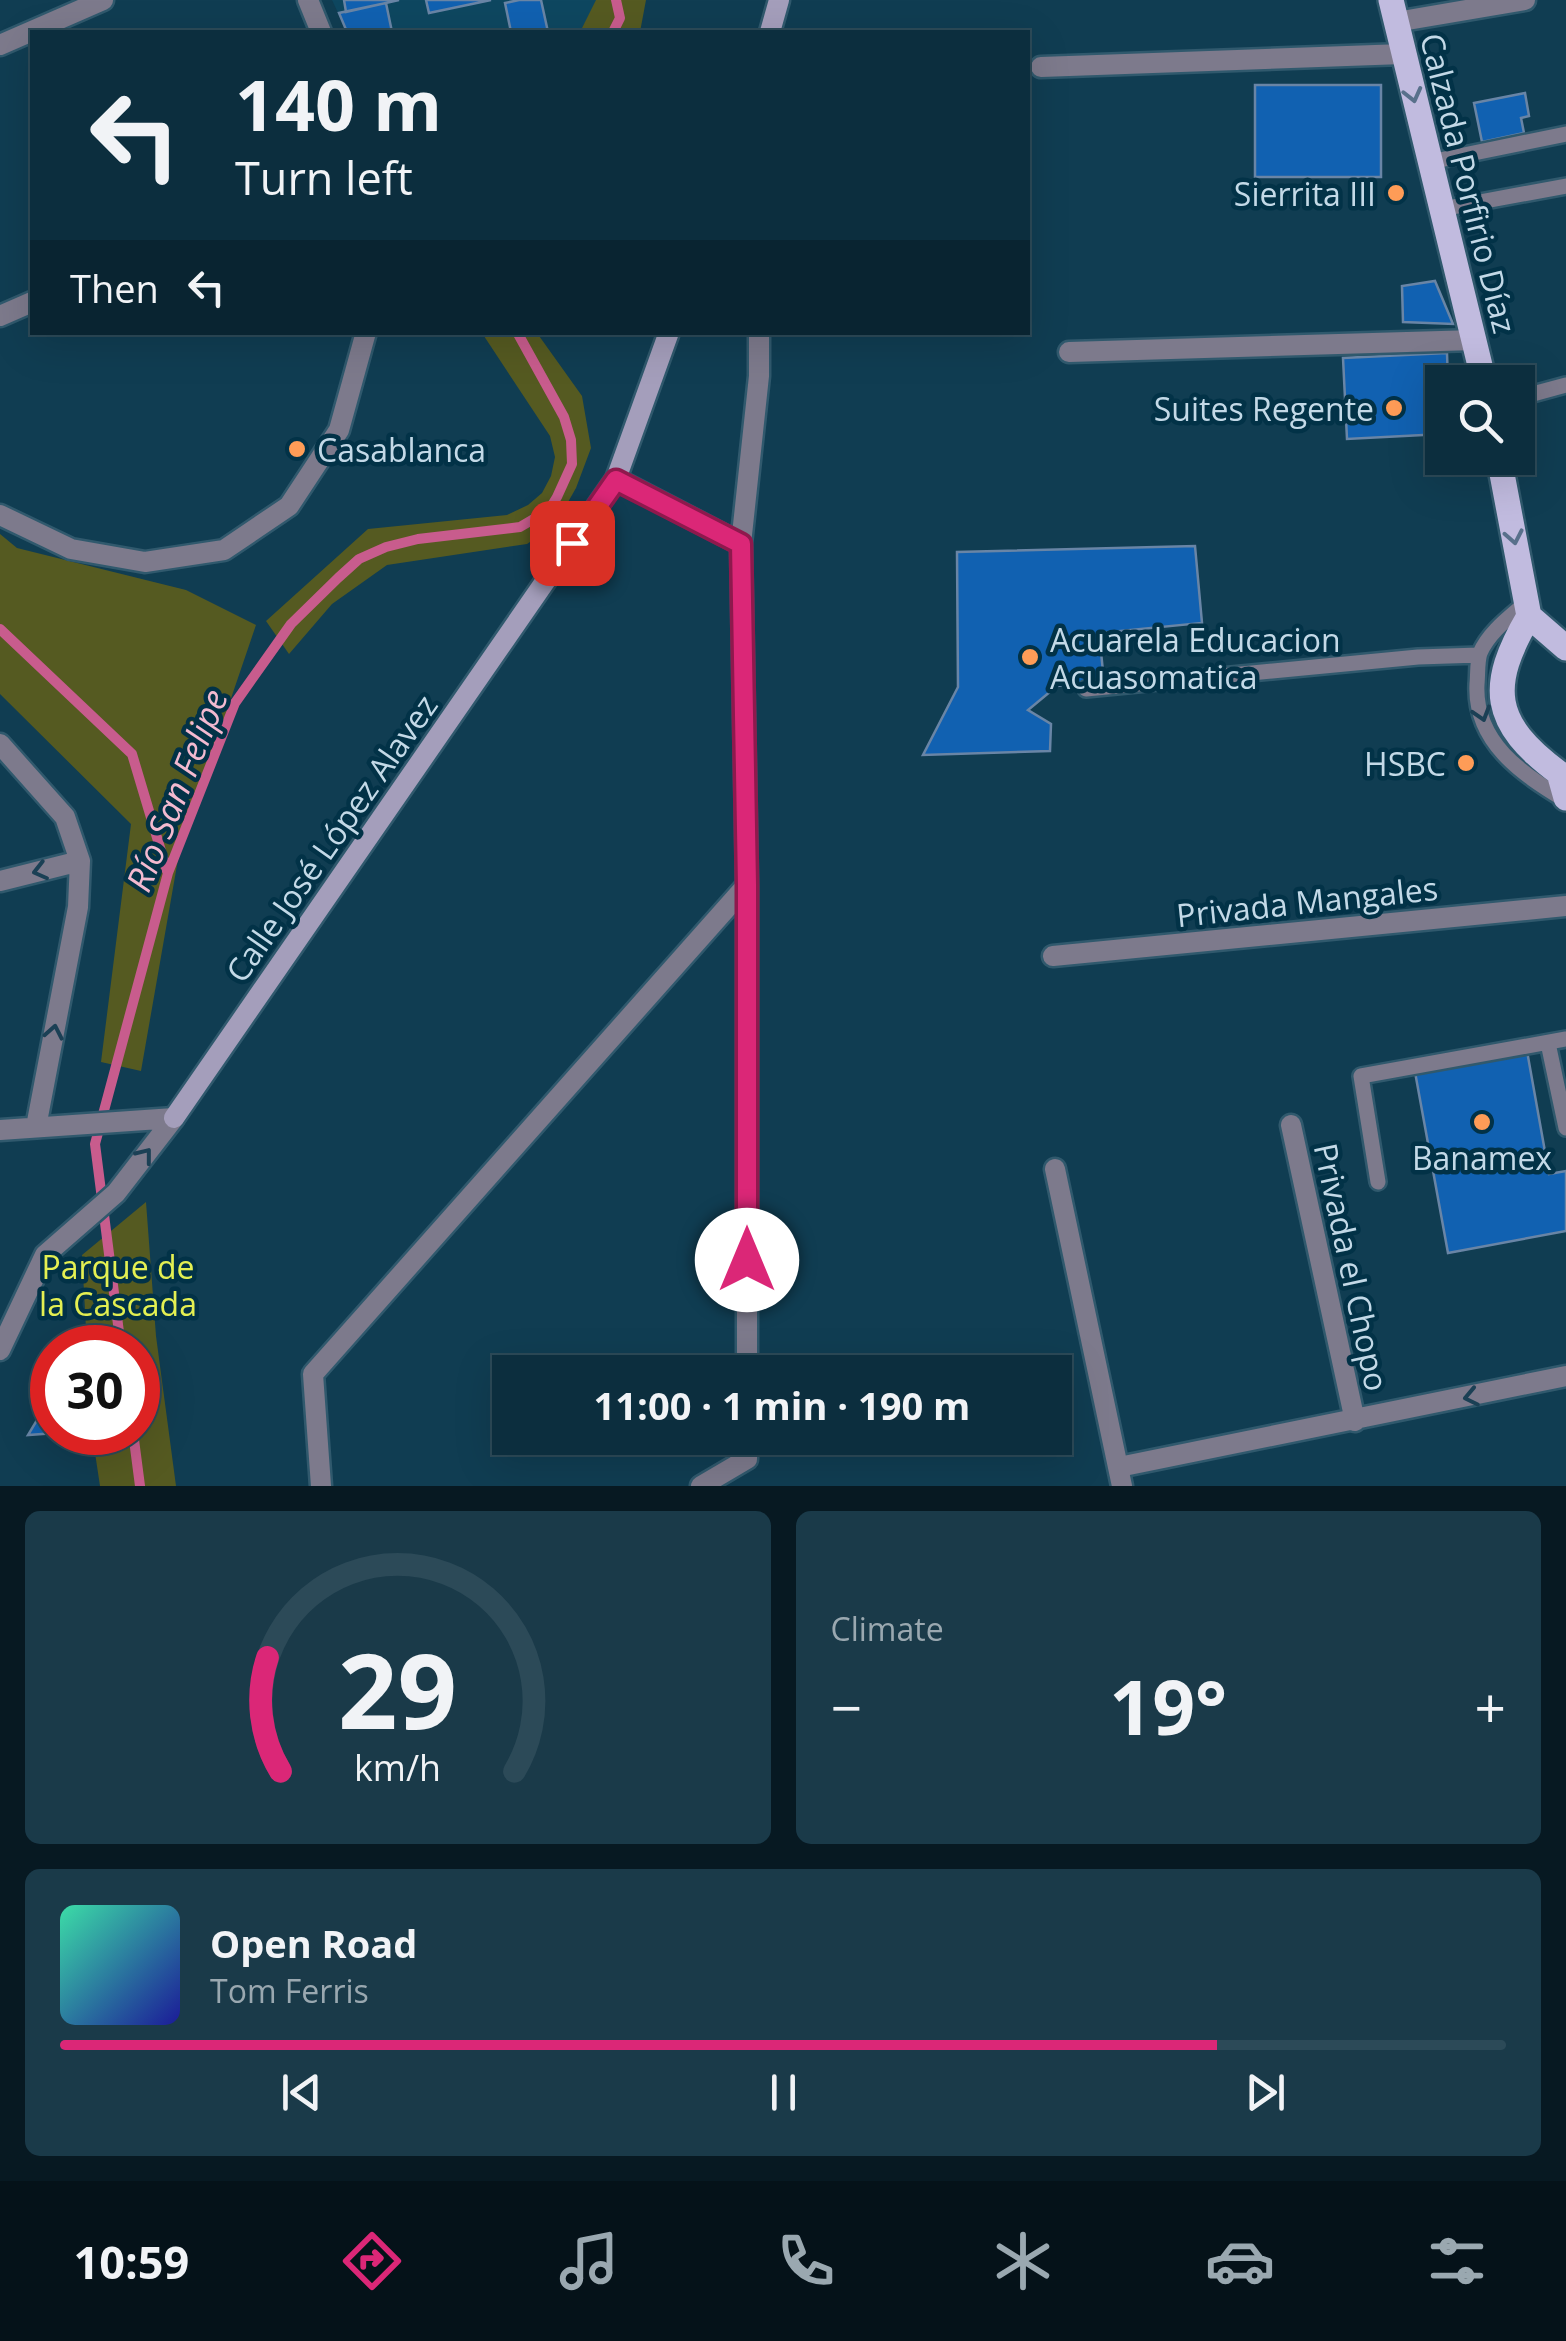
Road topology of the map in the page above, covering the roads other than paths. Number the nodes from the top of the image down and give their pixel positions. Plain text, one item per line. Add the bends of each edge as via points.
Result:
1 (103, 0) edge
2 (308, 0) edge
3 (779, 0) edge
4 (1525, 0) edge
5 (1393, 11) edge
6 (33, 30) edge
7 (319, 30) edge
8 (771, 30) edge
9 (30, 31) edge
10 (0, 44) edge
11 (1403, 54) junction
12 (1041, 67) dead end
13 (1566, 134) edge
14 (1430, 162) junction
15 (1566, 186) edge
16 (1442, 209) junction
17 (30, 303) edge
18 (0, 316) edge
19 (365, 335) edge
20 (668, 335) edge
21 (759, 335) edge
22 (1475, 340) junction
23 (1069, 352) dead end
24 (1480, 365) edge
25 (1566, 385) edge
26 (1535, 393) edge
27 (1502, 475) edge
28 (616, 480) junction
29 (0, 515) edge
30 (741, 544) junction
31 (1528, 609) junction
32 (1566, 648) edge
33 (1479, 655) junction
34 (1086, 690) dead end
35 (0, 744) edge
36 (1564, 784) edge
37 (80, 861) junction
38 (0, 881) edge
39 (747, 885) junction
40 (1566, 906) edge
41 (1053, 956) dead end
42 (1566, 1040) edge
43 (1548, 1042) junction
44 (174, 1118) junction
45 (1291, 1125) dead end
46 (36, 1128) junction
47 (1566, 1128) edge
48 (0, 1130) edge
49 (1055, 1169) dead end
50 (1378, 1182) dead end
51 (0, 1350) edge
52 (747, 1355) edge
53 (1566, 1376) edge
54 (1355, 1421) junction
55 (746, 1455) edge
56 (1121, 1477) edge
57 (321, 1486) edge
58 (701, 1486) edge

1 - 6 street
2 - 7 street
3 - 8 street
4 - 5 street
5 - 11 main road, Calzada Porfirio Díaz
9 - 10 street
11 - 12 street
11 -> 14 main road, Calzada Porfirio Díaz
13 - 14 lane
14 - 16 main road, Calzada Porfirio Díaz
15 - 16 lane
16 - 22 main road, Calzada Porfirio Díaz
17 - 18 street
19 - 29 street via 340,430 288,506 224,550 145,562 70,548
20 - 28 street, Calle José López Alavez
21 - 30 street
22 - 23 street
22 - 24 main road, Calzada Porfirio Díaz
25 - 26 lane
27 -> 31 main road
28 - 30 street
28 - 44 street, Calle José López Alavez
30 - 39 street
31 - 32 main road
31 - 33 lane via 1494,632
31 - 36 main road via 1504,666 1505,705 1520,740
33 - 34 lane
33 -> 36 lane via 1476,694 1500,752 1523,774
35 - 37 street via 65,817
37 -> 38 street
46 -> 37 street via 78,907
39 - 52 street
39 - 57 street via 313,1374
40 - 41 street, Privada Mangales
42 - 43 lane
43 - 47 lane
43 - 50 lane via 1361,1076
44 - 46 street
51 -> 44 street, Calle José López Alavez via 44,1255 116,1193
45 - 54 street, Privada el Chopo
46 - 48 street
49 - 56 street
53 -> 54 street
54 - 56 street
55 - 58 street

